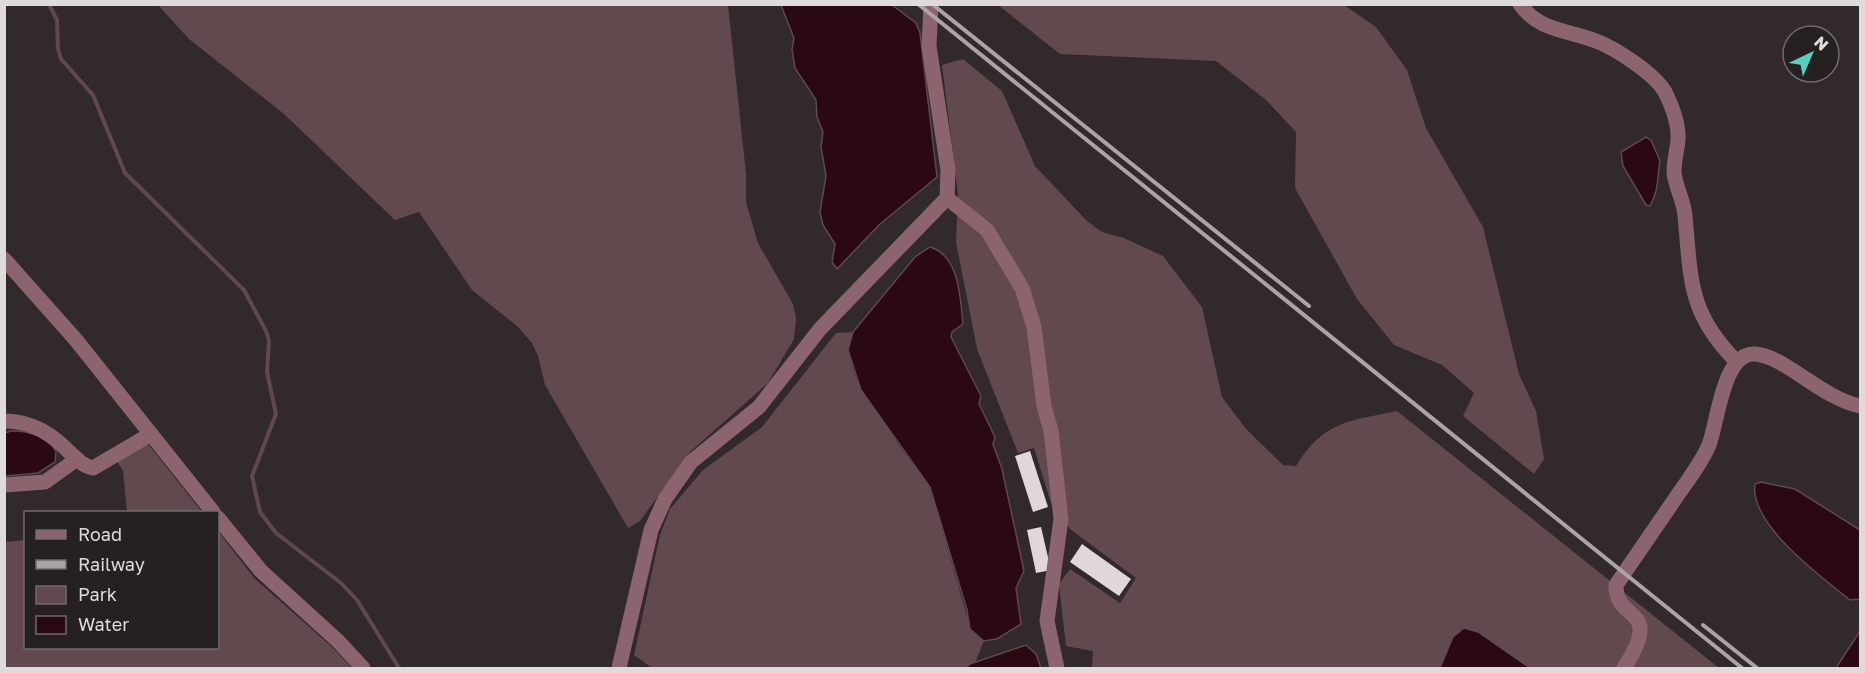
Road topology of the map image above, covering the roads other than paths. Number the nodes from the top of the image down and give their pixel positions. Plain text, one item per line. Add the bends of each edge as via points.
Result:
1 (931, 4) edge
2 (1520, 4) edge
3 (946, 198) junction
4 (4, 259) edge
5 (1736, 361) junction
6 (1860, 406) edge
7 (4, 421) edge
8 (151, 434) junction
9 (77, 459) junction
10 (4, 485) edge
11 (211, 511) edge
12 (219, 519) edge
13 (363, 669) edge
14 (619, 669) edge
15 (1057, 669) edge
16 (1624, 669) edge

1 - 3 street via 929,46 948,170
2 - 5 street via 1542,25 1611,47 1646,72 1664,91 1676,120 1674,174 1685,213 1690,278 1705,324
3 - 14 street via 820,329 759,407 700,455 664,499 651,531
3 - 15 street via 987,230 1022,288 1034,327 1061,519 1047,621
4 - 8 street via 76,340
5 - 6 street via 1746,355 1767,357 1828,395
5 - 16 street via 1701,461 1616,585 1618,596 1635,616 1642,635
7 - 9 street via 27,423 43,430
8 - 9 street via 93,468
8 - 11 street
9 - 10 street via 45,482
12 - 13 street via 261,571

